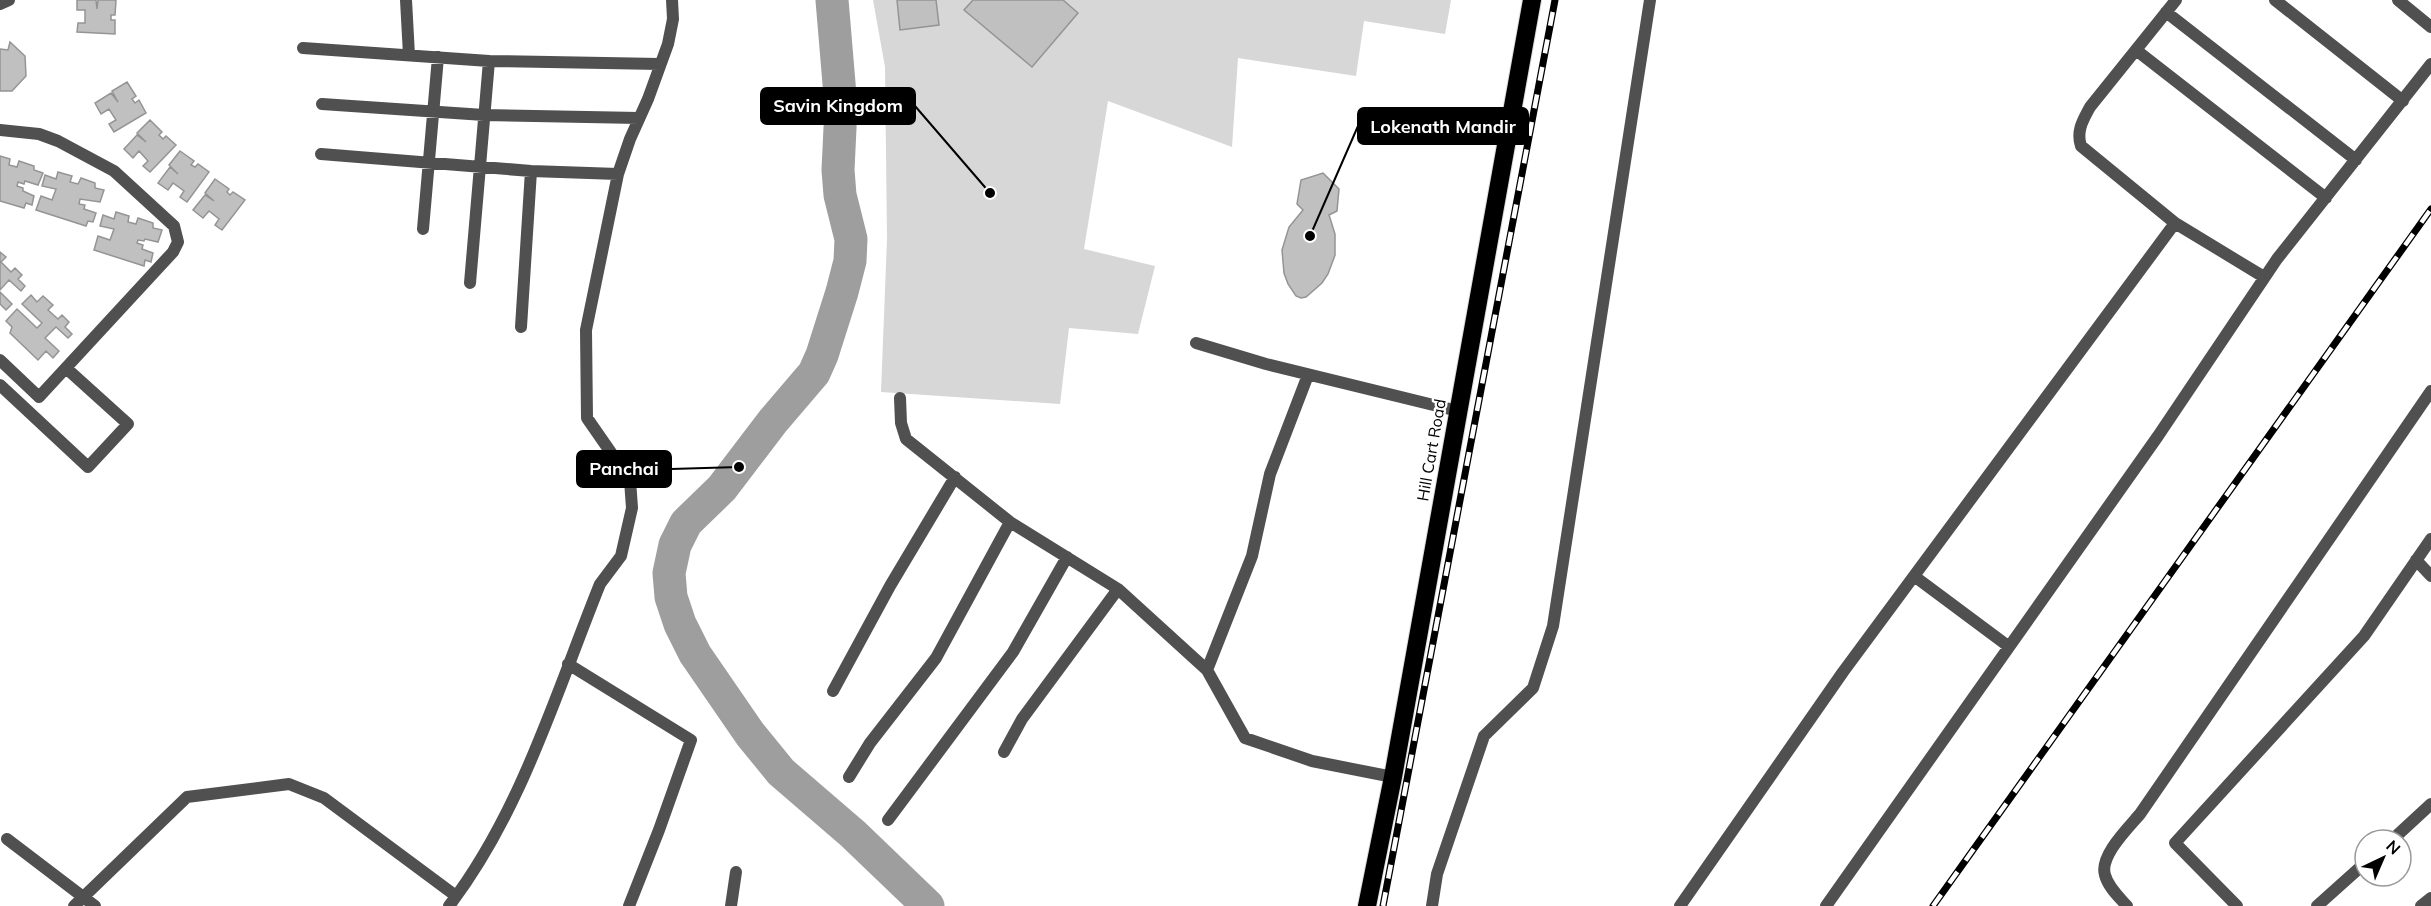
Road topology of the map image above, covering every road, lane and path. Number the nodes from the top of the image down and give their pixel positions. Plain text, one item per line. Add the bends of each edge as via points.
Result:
1 (9, 0) edge
2 (406, 0) edge
3 (672, 0) edge
4 (1532, 0) edge
5 (1650, 0) edge
6 (2176, 0) edge
7 (2275, 0) edge
8 (2398, 0) edge
9 (0, 4) edge
10 (2166, 12) junction
11 (2431, 27) edge
12 (303, 48) dead end
13 (2136, 50) junction
14 (409, 55) junction
15 (438, 57) junction
16 (489, 61) junction
17 (660, 64) junction
18 (2431, 64) edge
19 (2403, 101) junction
20 (322, 104) dead end
21 (433, 112) junction
22 (484, 115) junction
23 (639, 118) junction
24 (0, 130) edge
25 (321, 154) dead end
26 (2356, 160) junction
27 (429, 162) junction
28 (480, 167) junction
29 (531, 171) junction
30 (618, 174) junction
31 (2326, 198) junction
32 (2175, 223) junction
33 (423, 229) dead end
34 (2265, 278) junction
35 (470, 283) dead end
36 (521, 327) dead end
37 (1196, 343) dead end
38 (0, 360) edge
39 (66, 368) junction
40 (1308, 375) junction
41 (0, 385) edge
42 (2431, 391) edge
43 (900, 398) dead end
44 (1458, 411) junction
45 (955, 477) junction
46 (1010, 522) junction
47 (2431, 539) edge
48 (1067, 557) junction
49 (2416, 560) junction
50 (1914, 576) junction
51 (2431, 576) edge
52 (1118, 589) junction
53 (2008, 646) junction
54 (568, 664) junction
55 (1207, 670) junction
56 (833, 691) dead end
57 (1004, 752) dead end
58 (849, 777) dead end
59 (1393, 777) junction
60 (2431, 804) edge
61 (888, 820) dead end
62 (2405, 828) edge
63 (7, 839) dead end
64 (736, 872) dead end
65 (2353, 874) edge
66 (85, 896) junction
67 (2431, 898) edge
68 (453, 901) edge
69 (74, 906) edge
70 (95, 906) edge
71 (629, 906) edge
72 (731, 906) edge
73 (1367, 906) edge
74 (1432, 906) edge
75 (1680, 906) edge
76 (1826, 906) edge
77 (2127, 906) edge
78 (2237, 906) edge
79 (2317, 906) edge
80 (2421, 906) edge

1 - 9 street
2 - 14 street
3 - 17 street via 673,19
4 - 44 highway, Hill Cart Road
5 - 74 street via 1554,626 1533,688 1484,736 1437,874
6 - 10 street
7 - 19 street
8 - 11 street
10 - 13 street
10 - 26 street
12 - 14 street
13 - 31 street
13 - 32 street via 2090,107 2078,137 2081,146
14 - 15 street
15 - 16 street
15 - 21 street
16 - 17 street
16 - 22 street
17 - 23 street
18 - 19 street
19 - 26 street
20 - 21 street
21 - 22 street
21 - 27 street
22 - 23 street
22 - 28 street
23 - 30 street
24 - 39 street via 39,134 104,164 142,194 177,231 178,242 173,252
25 - 27 street
26 - 31 street
27 - 28 street
27 - 33 street
28 - 29 street
28 - 35 street
29 - 30 street
29 - 36 street
30 - 54 street via 586,330 587,417 630,480 632,508 621,556 600,584
31 - 34 street
32 - 34 street
32 - 50 street
34 - 53 street
37 - 40 street
38 - 39 street via 39,397
39 - 41 street via 128,424 88,467
40 - 44 street
40 - 55 street via 1270,474 1252,556
42 - 77 street via 2140,814 2109,853 2104,874
43 - 45 street via 906,439
44 - 59 highway, Hill Cart Road
45 - 46 street
45 - 56 street
46 - 48 street
46 - 58 street via 936,658 870,742
47 - 49 street
48 - 52 street
48 - 61 street via 1013,652
49 - 51 street
49 - 78 street via 2364,636 2175,843
50 - 53 street
50 - 75 street
52 - 55 street
52 - 57 street via 1022,719
53 - 76 street
54 - 68 street via 519,787 488,847
54 - 71 street via 691,740
55 - 59 street via 1245,738 1312,761
59 - 73 highway, Hill Cart Road
60 - 62 street
63 - 66 street
64 - 72 street
65 - 79 street
66 - 68 street via 187,797 289,784 324,798
66 - 69 street
66 - 70 street
67 - 80 street

